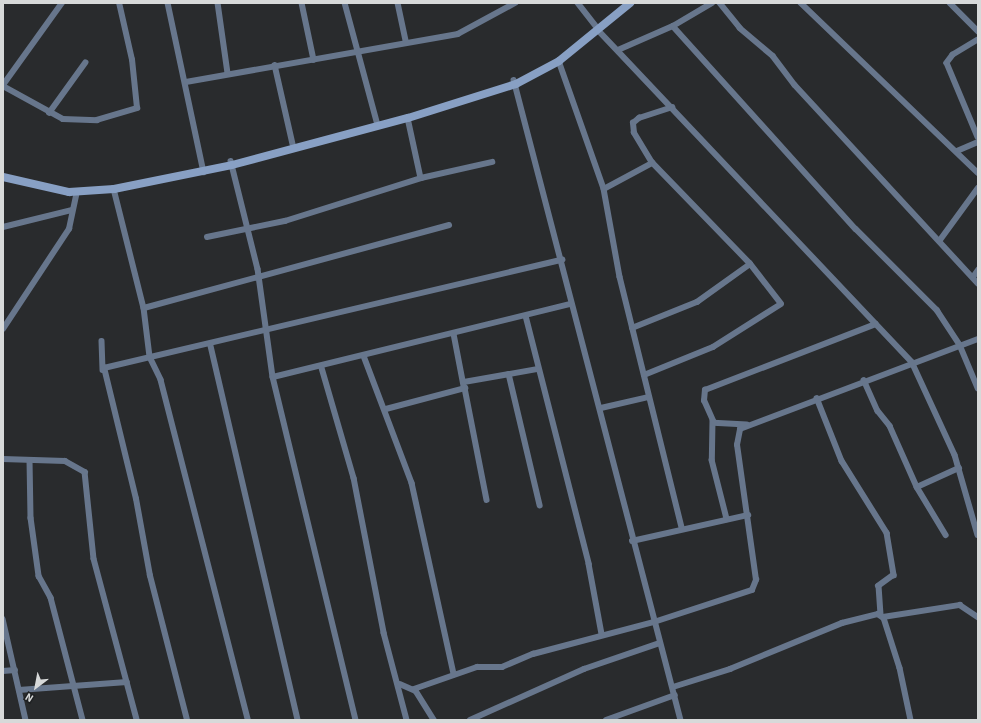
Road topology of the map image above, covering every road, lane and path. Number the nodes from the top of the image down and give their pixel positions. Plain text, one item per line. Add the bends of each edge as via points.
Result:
1 (62, 3) edge
2 (168, 3) edge
3 (218, 3) edge
4 (302, 3) edge
5 (345, 3) edge
6 (398, 3) edge
7 (515, 3) edge
8 (578, 3) edge
9 (624, 3) edge
10 (630, 3) edge
11 (712, 3) edge
12 (720, 3) edge
13 (801, 3) edge
14 (950, 3) edge
15 (118, 4) edge
16 (673, 26) junction
17 (598, 29) junction
18 (978, 31) edge
19 (978, 40) edge
20 (406, 41) junction
21 (618, 50) junction
22 (360, 54) junction
23 (314, 60) junction
24 (559, 61) junction
25 (85, 63) dead end
26 (275, 65) junction
27 (228, 73) junction
28 (186, 82) junction
29 (515, 82) junction
30 (3, 85) edge
31 (672, 107) junction
32 (49, 113) junction
33 (408, 118) junction
34 (377, 122) junction
35 (978, 137) edge
36 (978, 142) edge
37 (293, 144) junction
38 (957, 151) junction
39 (492, 162) dead end
40 (231, 163) junction
41 (652, 163) junction
42 (205, 169) junction
43 (3, 173) edge
44 (978, 173) edge
45 (3, 177) edge
46 (421, 178) junction
47 (47, 187) junction
48 (978, 188) edge
49 (114, 189) junction
50 (604, 190) junction
51 (77, 192) junction
52 (72, 210) junction
53 (449, 225) dead end
54 (3, 227) edge
55 (248, 230) junction
56 (207, 237) dead end
57 (940, 240) junction
58 (562, 260) junction
59 (750, 264) junction
60 (978, 270) edge
61 (973, 276) junction
62 (260, 277) junction
63 (978, 283) edge
64 (571, 304) junction
65 (144, 308) junction
66 (526, 316) junction
67 (876, 324) junction
68 (632, 328) junction
69 (3, 329) edge
70 (266, 332) junction
71 (454, 334) junction
72 (978, 339) edge
73 (102, 341) dead end
74 (960, 345) junction
75 (211, 346) junction
76 (364, 356) junction
77 (150, 357) junction
78 (912, 362) junction
79 (322, 368) junction
80 (538, 369) junction
81 (103, 370) junction
82 (509, 374) junction
83 (644, 375) junction
84 (273, 377) junction
85 (864, 380) junction
86 (464, 385) junction
87 (978, 388) edge
88 (649, 397) junction
89 (817, 398) junction
90 (601, 408) junction
91 (386, 409) junction
92 (713, 421) junction
93 (747, 424) junction
94 (3, 459) edge
95 (30, 460) junction
96 (959, 468) junction
97 (917, 487) junction
98 (487, 500) dead end
99 (540, 505) dead end
100 (748, 515) junction
101 (727, 519) junction
102 (682, 528) junction
103 (946, 535) dead end
104 (978, 535) edge
105 (632, 542) junction
106 (882, 616) junction
107 (978, 617) edge
108 (3, 619) edge
109 (654, 622) junction
110 (602, 634) junction
111 (660, 643) junction
112 (15, 670) junction
113 (3, 671) edge
114 (454, 674) junction
115 (127, 682) junction
116 (400, 684) junction
117 (73, 686) junction
118 (673, 687) junction
119 (414, 688) junction
120 (19, 690) junction
121 (676, 695) junction
122 (26, 720) edge
123 (83, 720) edge
124 (137, 720) edge
125 (187, 720) edge
126 (248, 720) edge
127 (298, 720) edge
128 (356, 720) edge
129 (407, 720) edge
130 (434, 720) edge
131 (470, 720) edge
132 (606, 720) edge
133 (681, 720) edge
134 (911, 720) edge

1 - 30 street
2 - 28 street
3 - 27 street
4 - 23 street
5 - 22 street
6 - 20 street
7 - 20 street via 458,34
8 - 17 street
9 - 17 main road
10 - 17 main road
11 - 16 street
12 - 57 street via 740,28 773,56 795,85
13 - 38 street
14 - 18 street
15 - 32 street via 132,60 137,108 81,122
16 - 21 street
16 - 74 street via 856,229 937,310
17 - 21 street
17 - 24 main road
17 - 29 main road via 557,58
19 - 35 street via 947,60
20 - 22 street
21 - 31 street
22 - 23 street
22 - 34 street
23 - 26 street
24 - 29 main road
24 - 50 street
25 - 32 street
26 - 27 street
26 - 37 street
27 - 28 street
28 - 42 street
29 - 33 main road
29 - 34 main road
29 - 58 street
30 - 32 street
31 - 41 street via 633,124 634,133
31 - 67 street
33 - 40 main road
33 - 46 street
34 - 37 main road
36 - 38 street
37 - 40 main road
38 - 44 street
39 - 46 street
40 - 42 main road
40 - 55 street
41 - 50 street
41 - 59 street
42 - 47 main road via 114,185
42 - 49 main road
43 - 47 main road
45 - 47 main road
46 - 55 street
47 - 51 main road
48 - 57 street
49 - 51 main road
49 - 65 street
50 - 68 street
51 - 52 street
52 - 54 street
52 - 69 street via 69,229 57,250
53 - 62 street
55 - 56 street
55 - 62 street
57 - 61 street
58 - 64 street
58 - 70 street via 499,272
59 - 68 street via 697,302
59 - 83 street via 780,301 779,307 744,325 705,351
60 - 61 street
61 - 63 street
62 - 65 street
62 - 70 street
64 - 66 street
64 - 90 street
65 - 77 street
66 - 71 street
66 - 80 street
67 - 78 street
67 - 92 street via 708,388 704,401
68 - 83 street
70 - 75 street
70 - 84 street
71 - 76 street
71 - 86 street
72 - 74 street
73 - 81 street
74 - 78 street
74 - 87 street
75 - 77 street
75 - 127 street
76 - 79 street
76 - 91 street
77 - 81 street
77 - 126 street via 161,380
78 - 85 street
78 - 96 street
79 - 84 street
79 - 116 street via 354,478 384,633
80 - 82 street
80 - 110 street via 589,564
81 - 125 street via 128,460 150,576
82 - 86 street
82 - 99 street
83 - 88 street
84 - 128 street
85 - 89 street
85 - 97 street via 878,411 890,426
86 - 91 street
86 - 98 street
88 - 90 street
88 - 102 street
89 - 93 street
89 - 106 street via 842,461 887,533 894,574 879,586
90 - 105 street
91 - 114 street via 412,483
92 - 93 street via 719,425
92 - 101 street via 712,460
93 - 100 street via 740,429 737,440
94 - 95 street
95 - 115 street via 73,462 86,475 90,538
95 - 117 street via 31,518 39,576 51,598
96 - 97 street
96 - 104 street
97 - 103 street
100 - 101 street
100 - 109 street via 756,580 754,588
101 - 102 street
102 - 105 street
105 - 109 street
106 - 107 street via 960,605
106 - 118 street via 842,623 730,669
106 - 134 street
108 - 112 street
109 - 110 street
109 - 111 street
110 - 114 street via 502,667 481,666
111 - 118 street
111 - 131 street via 584,669
112 - 113 street
112 - 120 street
114 - 119 street
115 - 117 street
115 - 124 street
116 - 119 street
116 - 129 street
117 - 120 street
117 - 123 street
118 - 121 street
119 - 130 street
120 - 122 street
121 - 132 street
121 - 133 street

